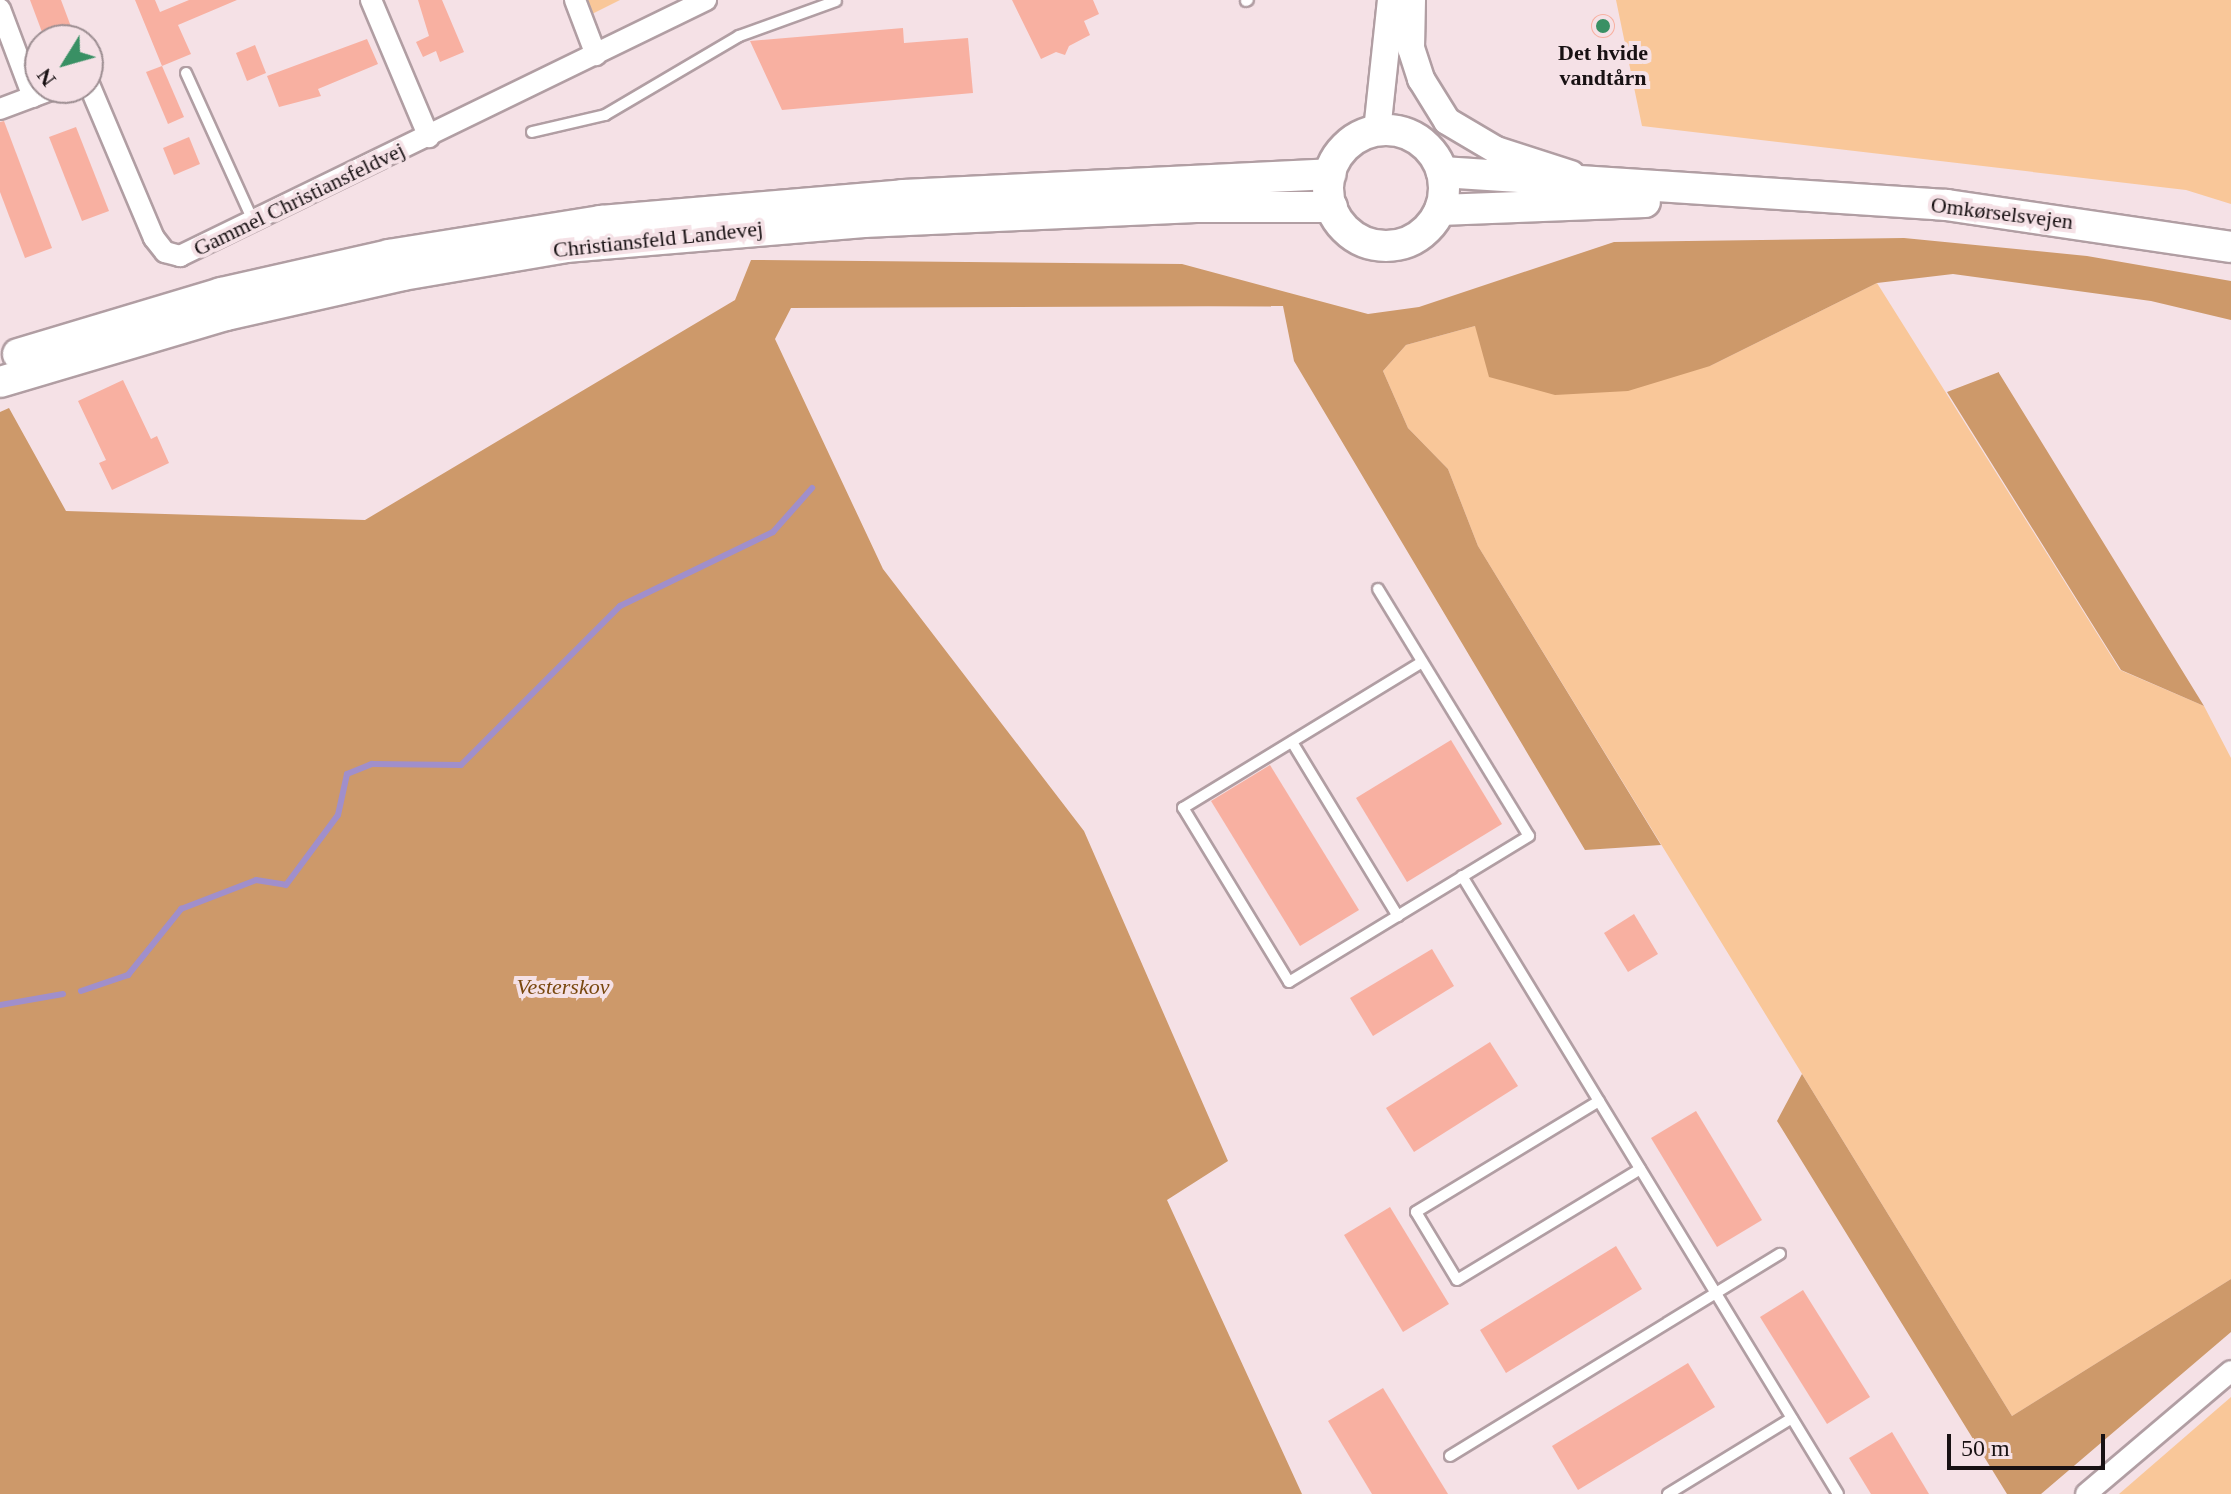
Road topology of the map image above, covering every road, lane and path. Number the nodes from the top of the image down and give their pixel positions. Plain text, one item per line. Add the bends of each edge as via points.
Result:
1 (371, 0) edge
2 (575, 0) edge
3 (706, 0) edge
4 (837, 0) edge
5 (1391, 0) edge
6 (1412, 0) edge
7 (0, 9) edge
8 (596, 55) junction
9 (24, 73) edge
10 (186, 73) dead end
11 (24, 100) edge
12 (97, 104) edge
13 (0, 109) edge
14 (1377, 131) junction
15 (532, 132) dead end
16 (429, 137) junction
17 (1442, 172) junction
18 (1330, 174) junction
19 (1593, 182) junction
20 (1771, 195) junction
21 (1332, 207) junction
22 (1440, 210) junction
23 (253, 223) junction
24 (2231, 247) edge
25 (0, 360) edge
26 (0, 382) edge
27 (1378, 589) dead end
28 (1422, 662) junction
29 (1292, 742) junction
30 (1462, 876) junction
31 (1398, 916) junction
32 (1599, 1101) junction
33 (1640, 1169) junction
34 (1780, 1254) dead end
35 (1716, 1293) junction
36 (2231, 1371) edge
37 (1792, 1418) junction
38 (1450, 1456) dead end
39 (1835, 1493) edge
40 (1668, 1494) edge
41 (2086, 1494) edge

1 - 16 street, Gammel Christiansfeldvej
2 - 8 street
3 - 8 street, Gammel Christiansfeldvej
4 - 15 lane via 739,36 605,115
5 - 14 street
6 - 19 street via 1411,48 1421,79 1447,121 1496,150
7 - 9 street
8 - 16 street, Gammel Christiansfeldvej
10 - 23 lane
11 - 13 street
12 - 23 street, Gammel Christiansfeldvej via 154,238 165,252 180,256
14 - 17 main road via 1401,132 1422,143
14 - 18 main road via 1347,146
16 - 23 street, Gammel Christiansfeldvej
17 - 19 main road, Omkørselsvejen
17 - 22 main road
18 - 21 main road
18 - 25 main road, Christiansfeld Landevej via 903,195 601,221 389,255 221,293
19 - 20 main road, Omkørselsvejen
20 - 22 main road, Omkørselsvejen
20 - 24 main road, Omkørselsvejen via 1947,205
21 - 22 main road via 1352,235 1385,246 1418,237
21 - 26 main road, Christiansfeld Landevej via 1182,207 864,222 566,247 403,275 226,315
27 - 28 lane
28 - 29 lane
28 - 30 lane via 1529,836
29 - 31 lane
29 - 31 lane via 1183,808 1289,982
30 - 31 lane
30 - 32 lane
32 - 33 lane
32 - 33 lane via 1416,1212 1457,1280
33 - 35 lane
34 - 35 lane
35 - 37 lane
35 - 38 lane
36 - 41 street
37 - 39 lane
37 - 40 lane

